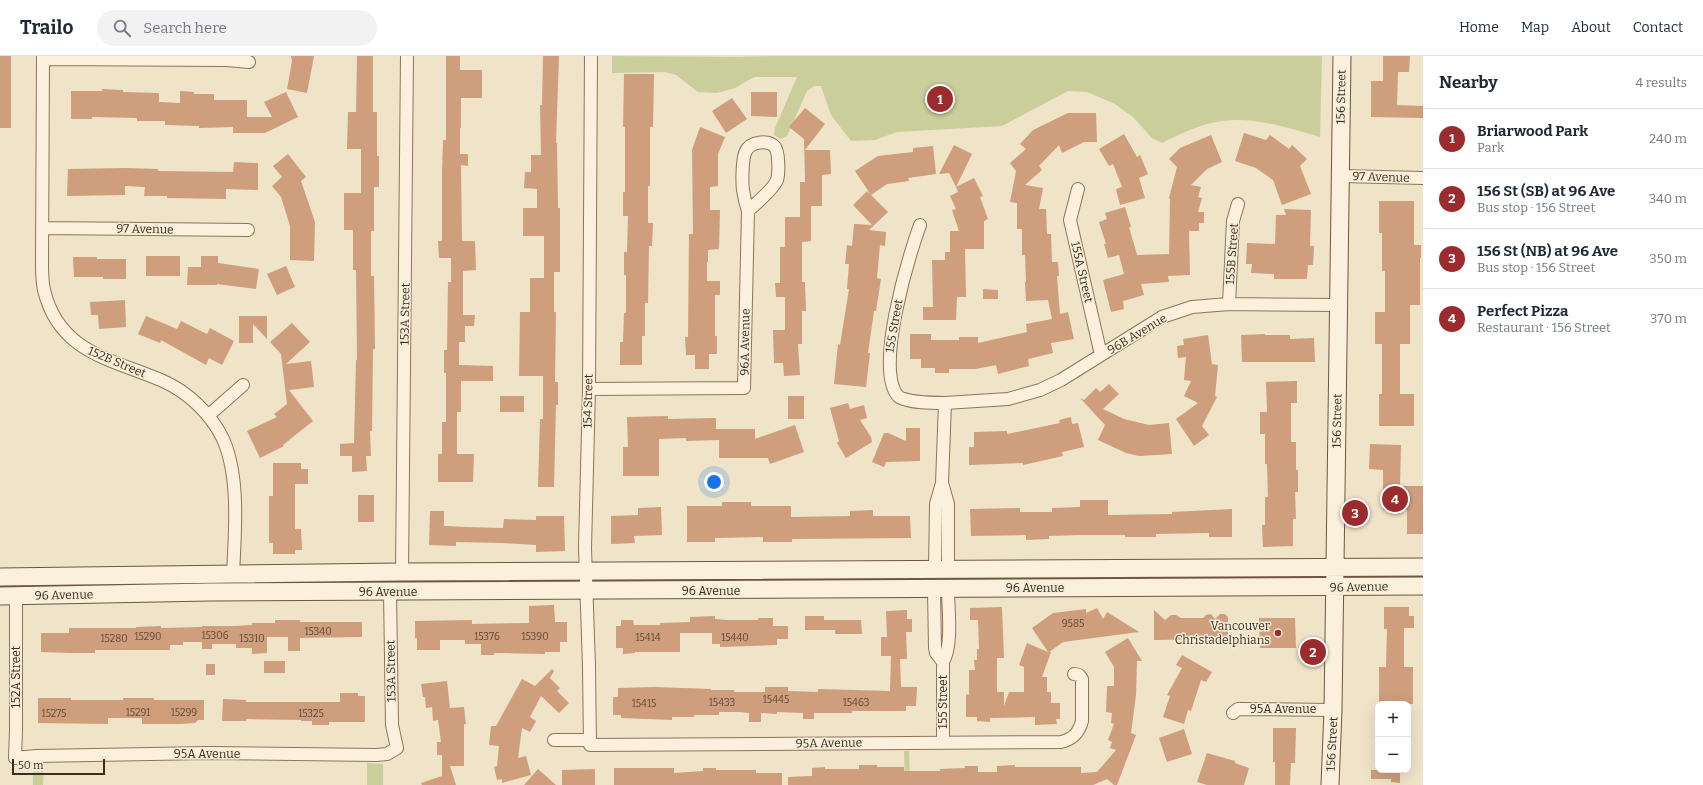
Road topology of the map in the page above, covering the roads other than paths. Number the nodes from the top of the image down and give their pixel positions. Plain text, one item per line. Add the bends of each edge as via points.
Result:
1 (407, 56) edge
2 (591, 56) edge
3 (1342, 56) edge
4 (43, 57) edge
5 (249, 62) dead end
6 (1340, 176) junction
7 (1423, 178) edge
8 (1078, 189) dead end
9 (1238, 204) dead end
10 (748, 211) junction
11 (920, 225) dead end
12 (42, 228) junction
13 (248, 230) dead end
14 (1228, 304) junction
15 (1338, 305) junction
16 (1101, 355) junction
17 (243, 385) dead end
18 (589, 389) junction
19 (945, 403) junction
20 (209, 415) junction
21 (1423, 567) edge
22 (1335, 568) junction
23 (941, 569) junction
24 (402, 572) junction
25 (586, 572) junction
26 (233, 574) junction
27 (0, 577) edge
28 (1423, 586) edge
29 (1335, 587) junction
30 (936, 589) junction
31 (586, 591) junction
32 (210, 592) junction
33 (390, 592) junction
34 (8, 596) edge
35 (1074, 674) dead end
36 (1334, 710) junction
37 (1233, 713) dead end
38 (554, 740) dead end
39 (590, 742) junction
40 (943, 742) junction
41 (397, 748) joint
42 (15, 758) joint
43 (1330, 785) edge

1 - 24 street, 153A Street
2 - 18 street, 154 Street
3 - 6 main road, 156 Street
4 - 5 street
4 - 12 street, 152B Street
6 - 7 street, 97 Avenue
6 - 15 main road, 156 Street
8 - 16 street, 155A Street via 1070,220
9 - 14 street, 155B Street via 1233,221
10 - 10 street, 96A Avenue via 743,190 744,154 754,144 771,144 778,153 777,178
10 - 18 street, 96A Avenue via 744,388
11 - 19 street, 155 Street via 911,249 900,295 888,358 889,367 898,397
12 - 13 street, 97 Avenue
12 - 20 street, 152B Street via 43,288 59,325 85,350 173,386
14 - 15 street, 96B Avenue
14 - 16 street, 96B Avenue via 1192,307 1167,315
15 - 22 main road, 156 Street
16 - 19 street, 96B Avenue via 1031,394 1008,399
17 - 20 street
18 - 25 street, 154 Street
19 - 23 street via 942,483 948,504
20 - 26 street, 152B Street via 222,437 234,477
21 - 22 main road, 96 Avenue
22 - 23 main road, 96 Avenue
22 - 29 main road, 156 Street
23 - 25 main road, 96 Avenue
23 - 30 main road
24 - 25 main road, 96 Avenue
24 - 26 main road, 96 Avenue
25 - 31 street, 154 Street
26 - 27 main road, 96 Avenue
26 - 32 main road
28 - 29 main road, 96 Avenue
29 - 30 main road, 96 Avenue
29 - 36 main road, 156 Street
30 - 31 main road, 96 Avenue
30 - 40 street, 155 Street via 935,648 943,662
31 - 33 main road, 96 Avenue
31 - 39 street, 154 Street
32 - 33 main road, 96 Avenue
32 - 34 main road, 96 Avenue
33 - 41 street, 153A Street via 392,725
34 - 42 street, 152A Street
35 - 40 street, 95A Avenue via 1082,679 1082,721 1076,733 1068,740 1054,743
36 - 37 street, 95A Avenue via 1238,709
36 - 43 main road, 156 Street
38 - 39 street, 95A Avenue
39 - 40 street, 95A Avenue
41 - 42 street, 95A Avenue via 387,754 376,755 208,753

